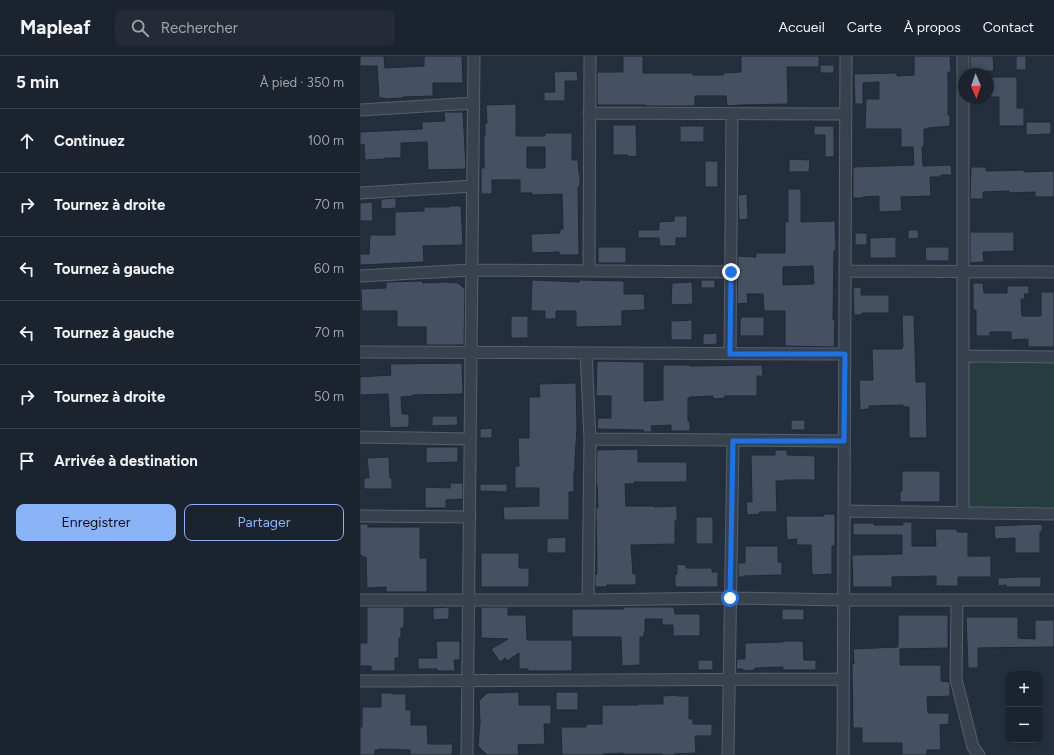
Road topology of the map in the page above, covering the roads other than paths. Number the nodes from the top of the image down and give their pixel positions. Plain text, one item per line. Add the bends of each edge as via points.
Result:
1 (474, 56) edge
2 (590, 56) edge
3 (846, 56) edge
4 (964, 56) edge
5 (474, 103) junction
6 (360, 110) edge
7 (589, 113) junction
8 (732, 114) junction
9 (846, 114) junction
10 (473, 186) junction
11 (360, 193) edge
12 (472, 270) junction
13 (589, 271) junction
14 (845, 271) junction
15 (731, 272) junction
16 (963, 272) junction
17 (1054, 272) edge
18 (360, 276) edge
19 (360, 352) edge
20 (471, 353) junction
21 (586, 353) junction
22 (730, 354) junction
23 (845, 354) junction
24 (963, 356) junction
25 (1054, 358) edge
26 (360, 437) edge
27 (470, 439) junction
28 (590, 439) junction
29 (733, 441) junction
30 (844, 441) junction
31 (844, 511) junction
32 (962, 513) junction
33 (1054, 514) edge
34 (360, 516) edge
35 (470, 517) junction
36 (730, 598) junction
37 (360, 600) edge
38 (469, 600) junction
39 (588, 600) junction
40 (844, 600) junction
41 (957, 600) junction
42 (1054, 600) edge
43 (729, 679) junction
44 (843, 679) junction
45 (360, 681) edge
46 (468, 681) junction
47 (467, 755) edge
48 (728, 755) edge
49 (843, 755) edge
50 (979, 755) edge

1 - 5 street
2 - 7 street
3 - 9 street
4 - 16 street
5 - 6 street
5 - 10 street
7 - 8 street
7 - 13 street
8 - 9 street
8 - 15 street
9 - 14 street
10 - 11 street
10 - 12 street
12 - 13 street
12 - 18 street
12 - 20 street
13 - 15 street
14 - 16 street
14 - 23 street
15 - 22 street
16 - 17 street
16 - 24 street
19 - 20 street
20 - 21 street
20 - 27 street
21 - 22 street
21 - 28 street
22 - 23 street
23 - 30 street
24 - 25 street
24 - 32 street
26 - 27 street
27 - 35 street
28 - 29 street
28 - 39 street
29 - 30 street
29 - 36 street
30 - 31 street
31 - 32 street
31 - 40 street
32 - 33 street
34 - 35 street
35 - 38 street
36 - 39 street
36 - 40 street
36 - 43 street
37 - 38 street
38 - 39 street
38 - 46 street
40 - 41 street
40 - 44 street
41 - 42 street
41 - 50 street via 956,679 973,747
43 - 44 street
43 - 46 street
43 - 48 street
44 - 49 street
45 - 46 street
46 - 47 street

